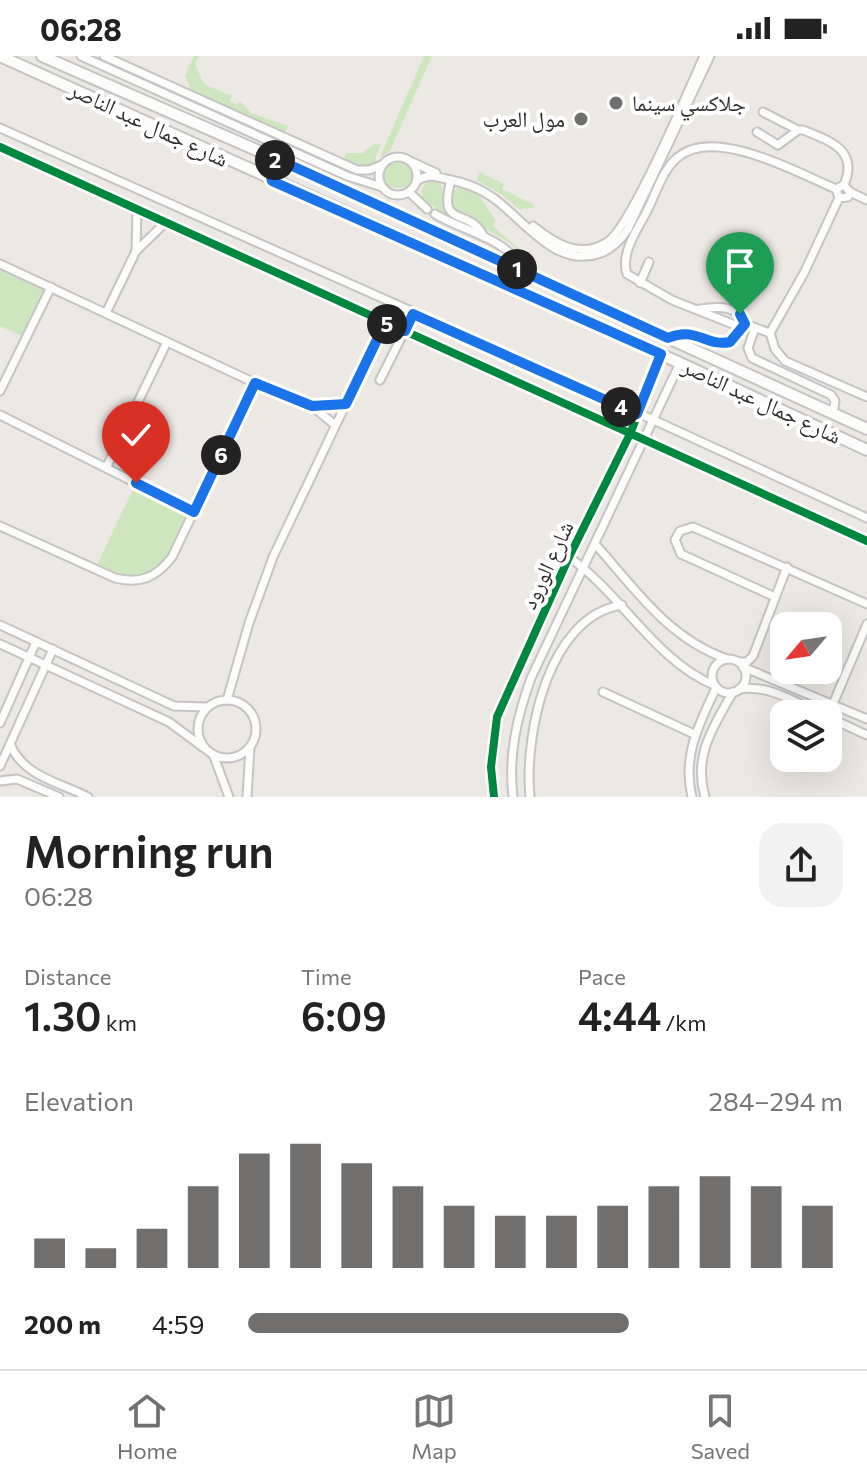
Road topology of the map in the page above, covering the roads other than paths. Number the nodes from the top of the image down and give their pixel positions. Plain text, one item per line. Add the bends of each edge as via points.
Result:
1 (0, 56) edge
2 (42, 56) edge
3 (81, 56) edge
4 (104, 56) edge
5 (704, 56) edge
6 (710, 56) edge
7 (763, 112) dead end
8 (0, 128) edge
9 (798, 130) junction
10 (757, 132) dead end
11 (240, 143) junction
12 (0, 147) edge
13 (277, 159) junction
14 (231, 162) junction
15 (412, 162) junction
16 (382, 165) junction
17 (451, 180) junction
18 (272, 181) junction
19 (417, 181) junction
20 (382, 187) junction
21 (847, 188) junction
22 (836, 189) junction
23 (409, 192) junction
24 (839, 198) junction
25 (867, 200) edge
26 (137, 210) junction
27 (165, 223) junction
28 (485, 238) junction
29 (136, 251) junction
30 (649, 262) dead end
31 (0, 264) edge
32 (524, 272) junction
33 (640, 283) junction
34 (51, 287) junction
35 (393, 305) junction
36 (698, 309) junction
37 (106, 313) junction
38 (413, 314) junction
39 (385, 323) junction
40 (743, 326) junction
41 (755, 328) junction
42 (405, 331) junction
43 (770, 333) junction
44 (668, 338) junction
45 (167, 342) junction
46 (661, 354) junction
47 (680, 363) junction
48 (380, 380) dead end
49 (255, 383) junction
50 (0, 391) edge
51 (867, 397) edge
52 (346, 404) junction
53 (312, 406) junction
54 (833, 413) junction
55 (637, 414) junction
56 (0, 415) edge
57 (654, 421) junction
58 (335, 425) junction
59 (867, 429) edge
60 (630, 434) junction
61 (645, 441) junction
62 (867, 450) edge
63 (106, 468) junction
64 (194, 512) junction
65 (867, 518) edge
66 (0, 526) edge
67 (867, 541) edge
68 (596, 545) junction
69 (569, 557) junction
70 (787, 567) junction
71 (585, 569) junction
72 (775, 597) junction
73 (867, 604) edge
74 (622, 605) junction
75 (867, 624) edge
76 (0, 625) edge
77 (36, 642) junction
78 (0, 644) edge
79 (53, 649) junction
80 (29, 658) junction
81 (727, 659) junction
82 (741, 664) junction
83 (45, 665) junction
84 (715, 686) junction
85 (736, 691) junction
86 (603, 692) dead end
87 (227, 700) junction
88 (790, 700) edge
89 (824, 700) edge
90 (835, 700) edge
91 (207, 707) junction
92 (842, 708) edge
93 (867, 719) edge
94 (0, 723) edge
95 (842, 723) edge
96 (694, 734) junction
97 (867, 735) edge
98 (10, 744) junction
99 (251, 746) junction
100 (204, 748) junction
101 (213, 754) junction
102 (0, 766) edge
103 (0, 781) edge
104 (59, 797) edge
105 (88, 797) edge
106 (229, 797) edge
107 (247, 797) edge
108 (494, 797) edge
109 (513, 797) edge
110 (530, 797) edge
111 (692, 797) edge
112 (705, 797) edge

1 - 14 main road, شارع جمال عبد الناصر
2 - 11 main road, شارع جمال عبد الناصر
3 - 20 street
4 - 16 street via 352,168 363,171
5 - 15 street via 621,228 601,246 560,246 489,191
6 - 17 street via 628,229 605,251 562,253 490,195
7 - 9 street
8 - 35 street
9 - 10 street via 778,145
9 - 21 street via 817,135 846,155
11 - 13 main road, شارع جمال عبد الناصر
11 - 14 main road via 241,155
12 - 26 street
13 - 18 main road via 269,169
13 - 32 main road, شارع جمال عبد الناصر
14 - 18 main road, شارع جمال عبد الناصر
15 - 16 street via 396,156
15 - 19 street
16 - 20 street
17 - 19 street via 430,176
17 - 28 street via 448,208 477,225
18 - 46 main road, شارع جمال عبد الناصر
19 - 23 street
20 - 23 street via 392,194
21 - 22 street
21 - 24 street via 848,197
21 - 25 street
22 - 24 street
22 - 33 street via 761,157 716,146 689,149 667,170 630,243 623,264
23 - 28 street via 431,212
24 - 43 street
26 - 27 street
26 - 29 street
27 - 29 street
27 - 39 street
28 - 32 street via 507,249
29 - 37 street
30 - 33 street
31 - 34 street
32 - 44 main road, شارع جمال عبد الناصر
33 - 36 street
34 - 37 street
34 - 50 street
35 - 38 street
35 - 39 street
36 - 40 street
36 - 40 street via 726,307 740,314
37 - 45 street
38 - 42 street
38 - 55 street
39 - 42 street
39 - 52 street
40 - 41 street
40 - 44 street via 726,343 688,333
41 - 43 street
41 - 54 street via 748,348 752,358 831,395
42 - 48 street
42 - 60 street
43 - 51 street via 785,361
44 - 54 main road, شارع جمال عبد الناصر
45 - 49 street
45 - 63 street
46 - 47 main road, شارع جمال عبد الناصر
46 - 55 street, شارع الورود
47 - 57 street, شارع الورود
47 - 62 main road, شارع جمال عبد الناصر
49 - 53 street
49 - 64 street
52 - 53 street
52 - 58 street
53 - 58 street
54 - 59 main road, شارع جمال عبد الناصر
55 - 57 street
55 - 60 street, شارع الورود
56 - 63 street
57 - 61 street, شارع الورود
57 - 65 street
58 - 87 street via 260,590
60 - 61 street
60 - 69 street, شارع الورود
61 - 67 street
61 - 68 street, شارع الورود
63 - 64 street
64 - 66 street via 162,570 131,582
68 - 71 street, شارع الورود
68 - 81 street via 667,624 695,645
69 - 71 street
69 - 108 street, شارع الورود via 497,717 491,767
70 - 72 street
70 - 72 street via 693,527 677,535 681,554
70 - 73 street
71 - 74 street
71 - 109 street, شارع الورود via 519,711 512,746
72 - 82 street via 753,656
74 - 84 street via 670,656
74 - 110 street via 608,607 583,623 552,670 533,724
75 - 90 street
76 - 77 street
77 - 79 street
77 - 80 street
78 - 80 street
79 - 83 street
79 - 91 street via 174,706
80 - 83 street
80 - 94 street
81 - 82 street
81 - 84 street via 713,670
82 - 85 street via 745,679
82 - 89 street
83 - 98 street
83 - 100 street via 169,722
84 - 85 street
84 - 96 street
85 - 88 street via 754,687
85 - 112 street via 703,750
86 - 96 street
87 - 91 street
87 - 99 street via 242,704 253,716
91 - 100 street via 198,727
92 - 93 street
95 - 97 street
96 - 111 street via 687,766
98 - 102 street
98 - 105 street via 32,772
99 - 101 street via 233,757
99 - 107 street
100 - 101 street
101 - 106 street
103 - 104 street via 17,779

